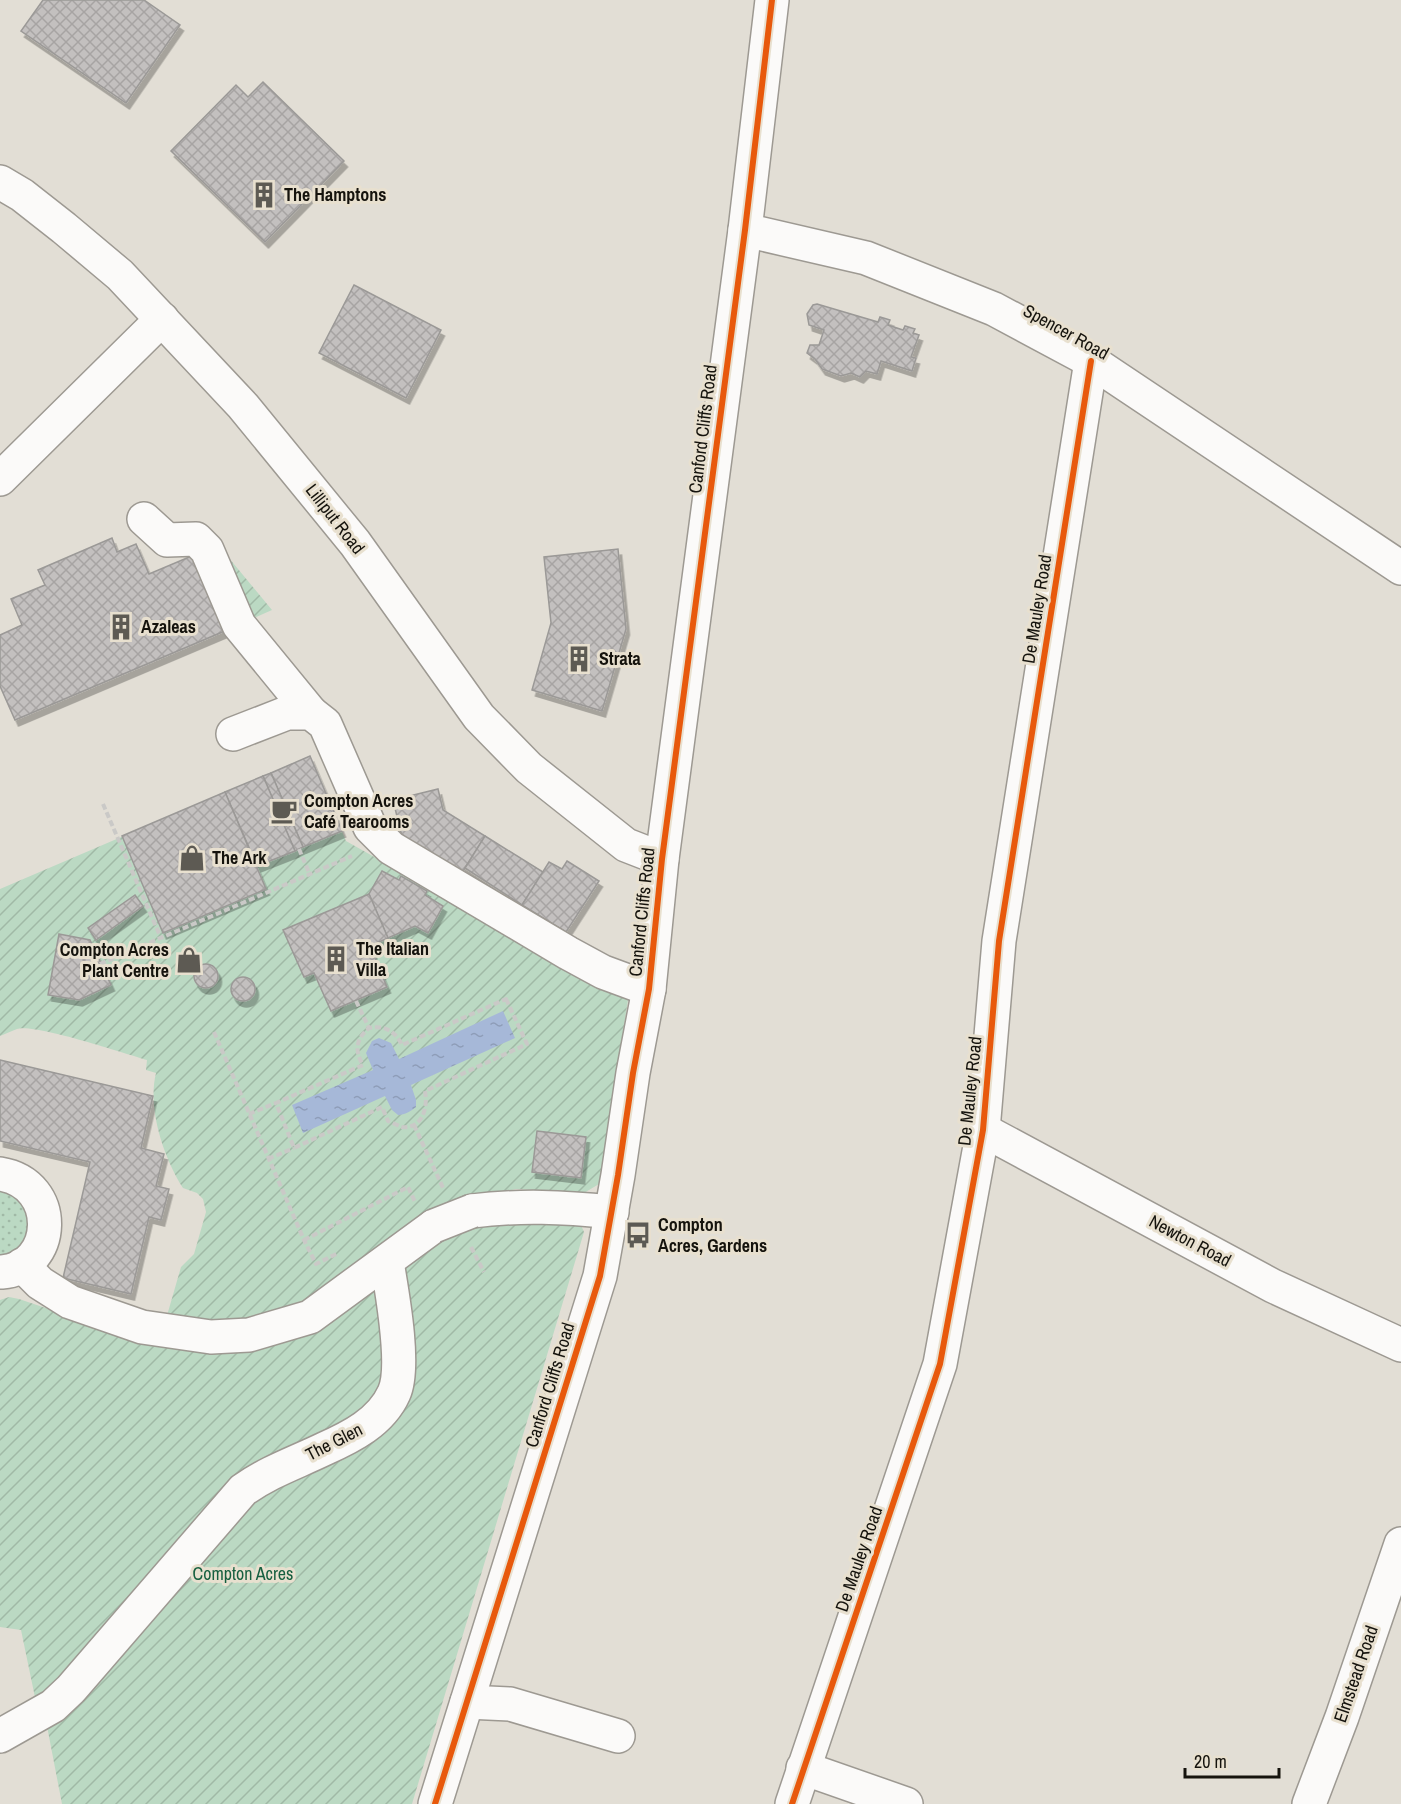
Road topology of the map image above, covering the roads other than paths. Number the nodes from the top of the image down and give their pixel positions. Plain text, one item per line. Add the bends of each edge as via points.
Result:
1 (772, 0) edge
2 (0, 182) edge
3 (744, 230) junction
4 (162, 319) junction
5 (1091, 361) junction
6 (0, 479) edge
7 (144, 519) dead end
8 (1401, 568) edge
9 (311, 713) junction
10 (233, 734) dead end
11 (662, 859) junction
12 (649, 989) junction
13 (983, 1130) junction
14 (0, 1174) edge
15 (612, 1212) junction
16 (387, 1262) junction
17 (11, 1268) edge
18 (1401, 1345) edge
19 (1401, 1544) edge
20 (467, 1702) junction
21 (0, 1736) edge
22 (618, 1736) dead end
23 (803, 1768) junction
24 (435, 1804) edge
25 (792, 1804) edge
26 (906, 1804) edge
27 (1309, 1804) edge

1 - 3 street, Canford Cliffs Road
2 - 4 street, Lilliput Road via 80,241
3 - 5 street, Spencer Road via 866,258 994,309
3 - 11 street, Canford Cliffs Road
4 - 6 street
4 - 11 street, Lilliput Road via 243,406 318,496 479,717 529,768 626,844
5 - 8 street, Spencer Road
5 - 13 street, De Mauley Road via 999,941
7 - 9 street via 167,540 196,539 207,550 239,625
9 - 10 street via 287,713
9 - 12 street via 325,724 370,826 391,848 603,972
11 - 12 street, Canford Cliffs Road
12 - 15 street, Canford Cliffs Road
13 - 18 street, Newton Road via 1273,1286
13 - 23 street, De Mauley Road via 940,1364
14 - 17 street via 26,1184 44,1209 42,1241 34,1254
15 - 16 street, bridge via 554,1206 505,1207 462,1216 425,1216
15 - 20 street, Canford Cliffs Road via 600,1276
16 - 17 street via 310,1317 249,1335 211,1337 142,1327 70,1302
16 - 21 street, The Glen via 396,1319 398,1367 395,1392 386,1407 365,1428 265,1475 243,1490 71,1689 53,1706
19 - 27 street, Elmstead Road
20 - 22 street via 510,1704
20 - 24 street, Canford Cliffs Road
23 - 25 street, De Mauley Road
23 - 26 street

